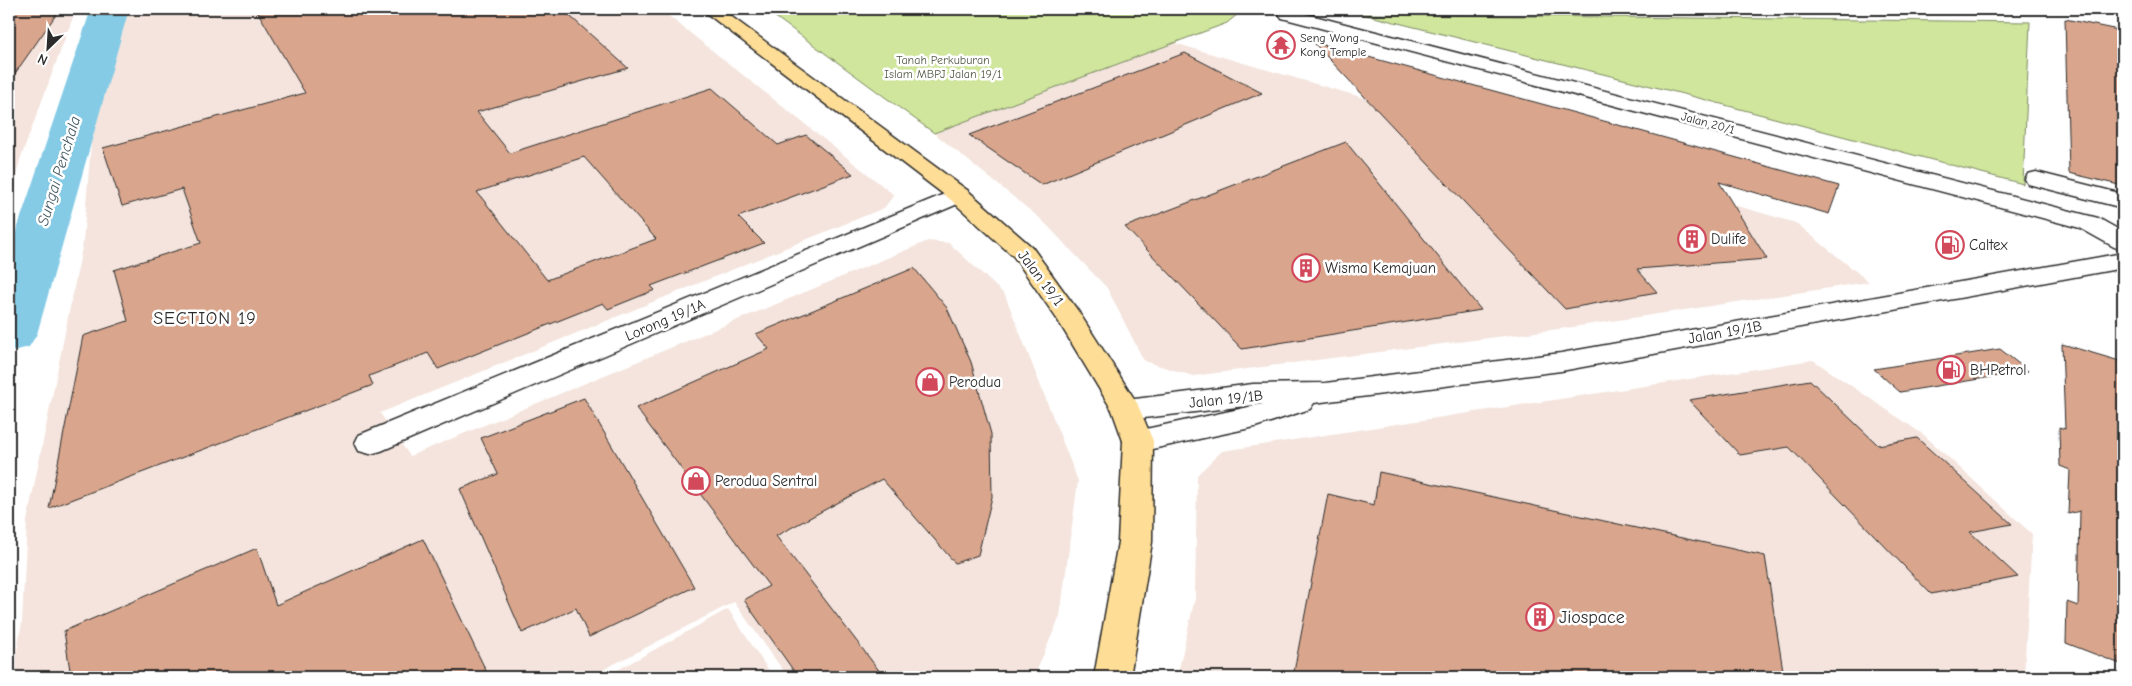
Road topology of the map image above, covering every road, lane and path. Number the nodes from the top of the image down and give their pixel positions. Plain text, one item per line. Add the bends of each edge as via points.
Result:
1 (710, 9) edge
2 (1288, 14) dead end
3 (2036, 179) dead end
4 (959, 195) junction
5 (2123, 201) edge
6 (2123, 242) edge
7 (2123, 260) edge
8 (1325, 393) junction
9 (1127, 410) junction
10 (1138, 441) junction
11 (370, 443) dead end
12 (1112, 677) edge

1 - 4 main road, Jalan 19/1
2 - 6 street, Jalan 20/1 via 2089,223
3 - 5 street
4 - 9 main road, Jalan 19/1 via 1023,252 1069,317
4 - 11 street, Lorong 19/1A
7 - 8 street, Jalan 19/1B via 1561,362
8 - 9 street, Jalan 19/1B via 1253,394
8 - 10 street, Jalan 19/1B via 1255,417
9 - 10 main road, Jalan 19/1
10 - 12 main road, Jalan 19/1 via 1135,542

